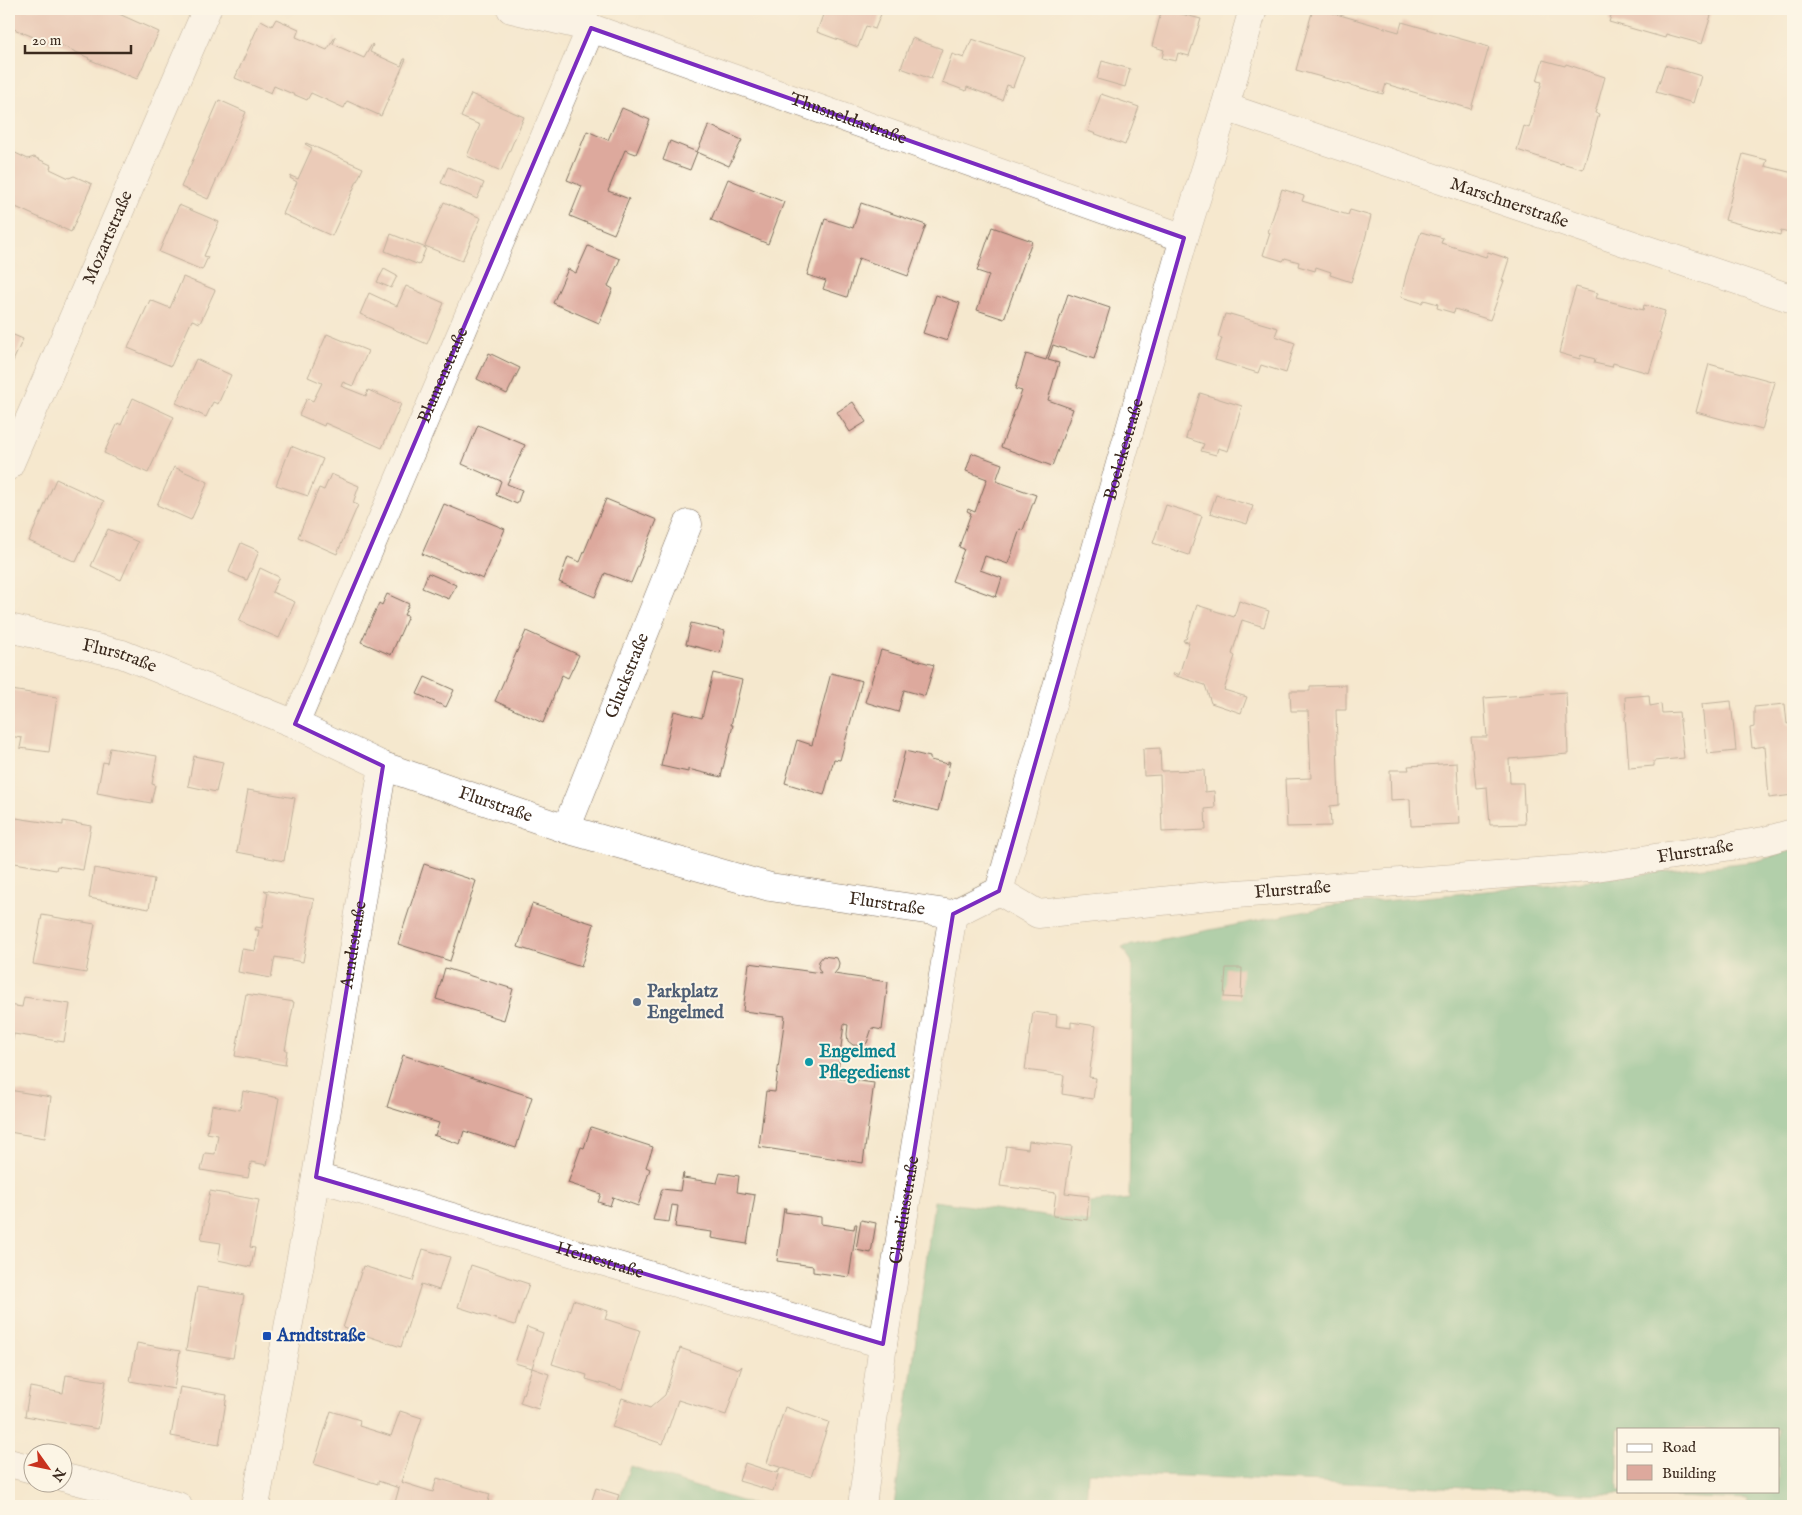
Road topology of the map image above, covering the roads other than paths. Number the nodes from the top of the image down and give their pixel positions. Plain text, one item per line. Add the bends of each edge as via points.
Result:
1 (207, 9) edge
2 (511, 9) edge
3 (1253, 9) edge
4 (591, 28) junction
5 (1225, 107) junction
6 (1184, 238) junction
7 (1793, 299) edge
8 (9, 466) edge
9 (688, 524) dead end
10 (9, 628) edge
11 (295, 724) junction
12 (383, 766) junction
13 (566, 829) junction
14 (1793, 833) edge
15 (999, 891) junction
16 (953, 914) junction
17 (316, 1177) junction
18 (883, 1344) junction
19 (9, 1463) edge
20 (22, 1466) edge
21 (72, 1480) edge
22 (178, 1506) edge
23 (255, 1506) edge
24 (862, 1506) edge

1 - 8 street, Mozartstraße
2 - 4 street, Thusneldastraße
3 - 5 street, Boelckestraße
4 - 6 street, Thusneldastraße
4 - 11 street, Blumenstraße
5 - 6 street, Boelckestraße
5 - 7 street, Marschnerstraße
6 - 15 street, Boelckestraße
9 - 13 street, Gluckstraße
10 - 11 street, Flurstraße via 122,654
11 - 12 street, Flurstraße
12 - 13 street, Flurstraße
12 - 17 street, Arndtstraße
13 - 16 street, Flurstraße via 770,887
14 - 15 street, Flurstraße via 1764,841 1590,868 1209,896 1038,914
15 - 16 street
16 - 18 street, Claudiusstraße
17 - 18 street, Heinestraße
17 - 23 street, Arndtstraße
18 - 24 street, Claudiusstraße
19 - 20 street
21 - 22 street

